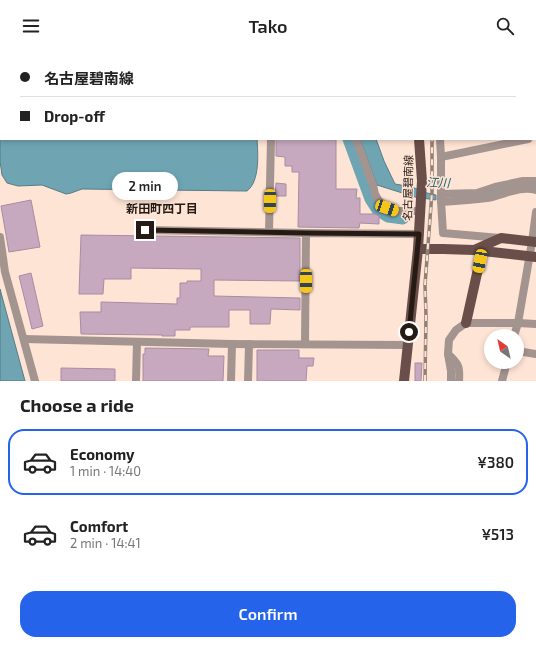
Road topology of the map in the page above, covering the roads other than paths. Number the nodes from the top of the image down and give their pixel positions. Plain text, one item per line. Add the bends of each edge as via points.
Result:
1 (271, 140) edge
2 (356, 140) edge
3 (419, 140) edge
4 (440, 140) edge
5 (523, 140) edge
6 (441, 157) junction
7 (536, 181) edge
8 (536, 190) edge
9 (441, 198) junction
10 (421, 211) junction
11 (536, 212) edge
12 (145, 230) dead end
13 (269, 232) junction
14 (306, 233) junction
15 (419, 234) junction
16 (0, 237) edge
17 (501, 238) junction
18 (534, 242) edge
19 (418, 249) junction
20 (478, 251) junction
21 (533, 256) edge
22 (466, 323) junction
23 (518, 323) junction
24 (536, 324) edge
25 (516, 329) edge
26 (24, 339) junction
27 (137, 342) junction
28 (232, 344) junction
29 (249, 344) junction
30 (305, 344) junction
31 (408, 346) junction
32 (524, 352) edge
33 (448, 354) junction
34 (536, 354) edge
35 (505, 369) edge
36 (36, 381) edge
37 (136, 381) edge
38 (231, 381) edge
39 (248, 381) edge
40 (404, 381) edge
41 (451, 381) edge
42 (460, 381) edge
43 (502, 381) edge

1 - 13 street
2 - 10 street via 379,201 387,208 397,211
3 - 10 main road, 名古屋碧南線
4 - 6 street
5 - 6 street
6 - 9 street
7 - 9 street
8 - 9 street via 528,188 468,201
9 - 17 street via 442,233
10 - 15 main road, 名古屋碧南線
11 - 18 street
12 - 13 street
13 - 14 street
14 - 15 street
14 - 30 street
15 - 19 main road, 名古屋碧南線
16 - 26 street via 5,272
17 - 18 main road
17 - 20 main road
18 - 21 street
19 - 20 main road
19 - 31 main road, 名古屋碧南線
20 - 21 main road
20 - 22 main road
21 - 23 street
22 - 23 street
22 - 33 street via 456,330 449,340
23 - 24 street
23 - 25 street
26 - 27 street
26 - 36 street
27 - 28 street
27 - 37 street
28 - 29 street
28 - 38 street
29 - 30 street
29 - 39 street
30 - 31 street
31 - 40 main road, 名古屋碧南線
32 - 34 street
33 - 41 street
33 - 42 street via 460,369
35 - 43 street

